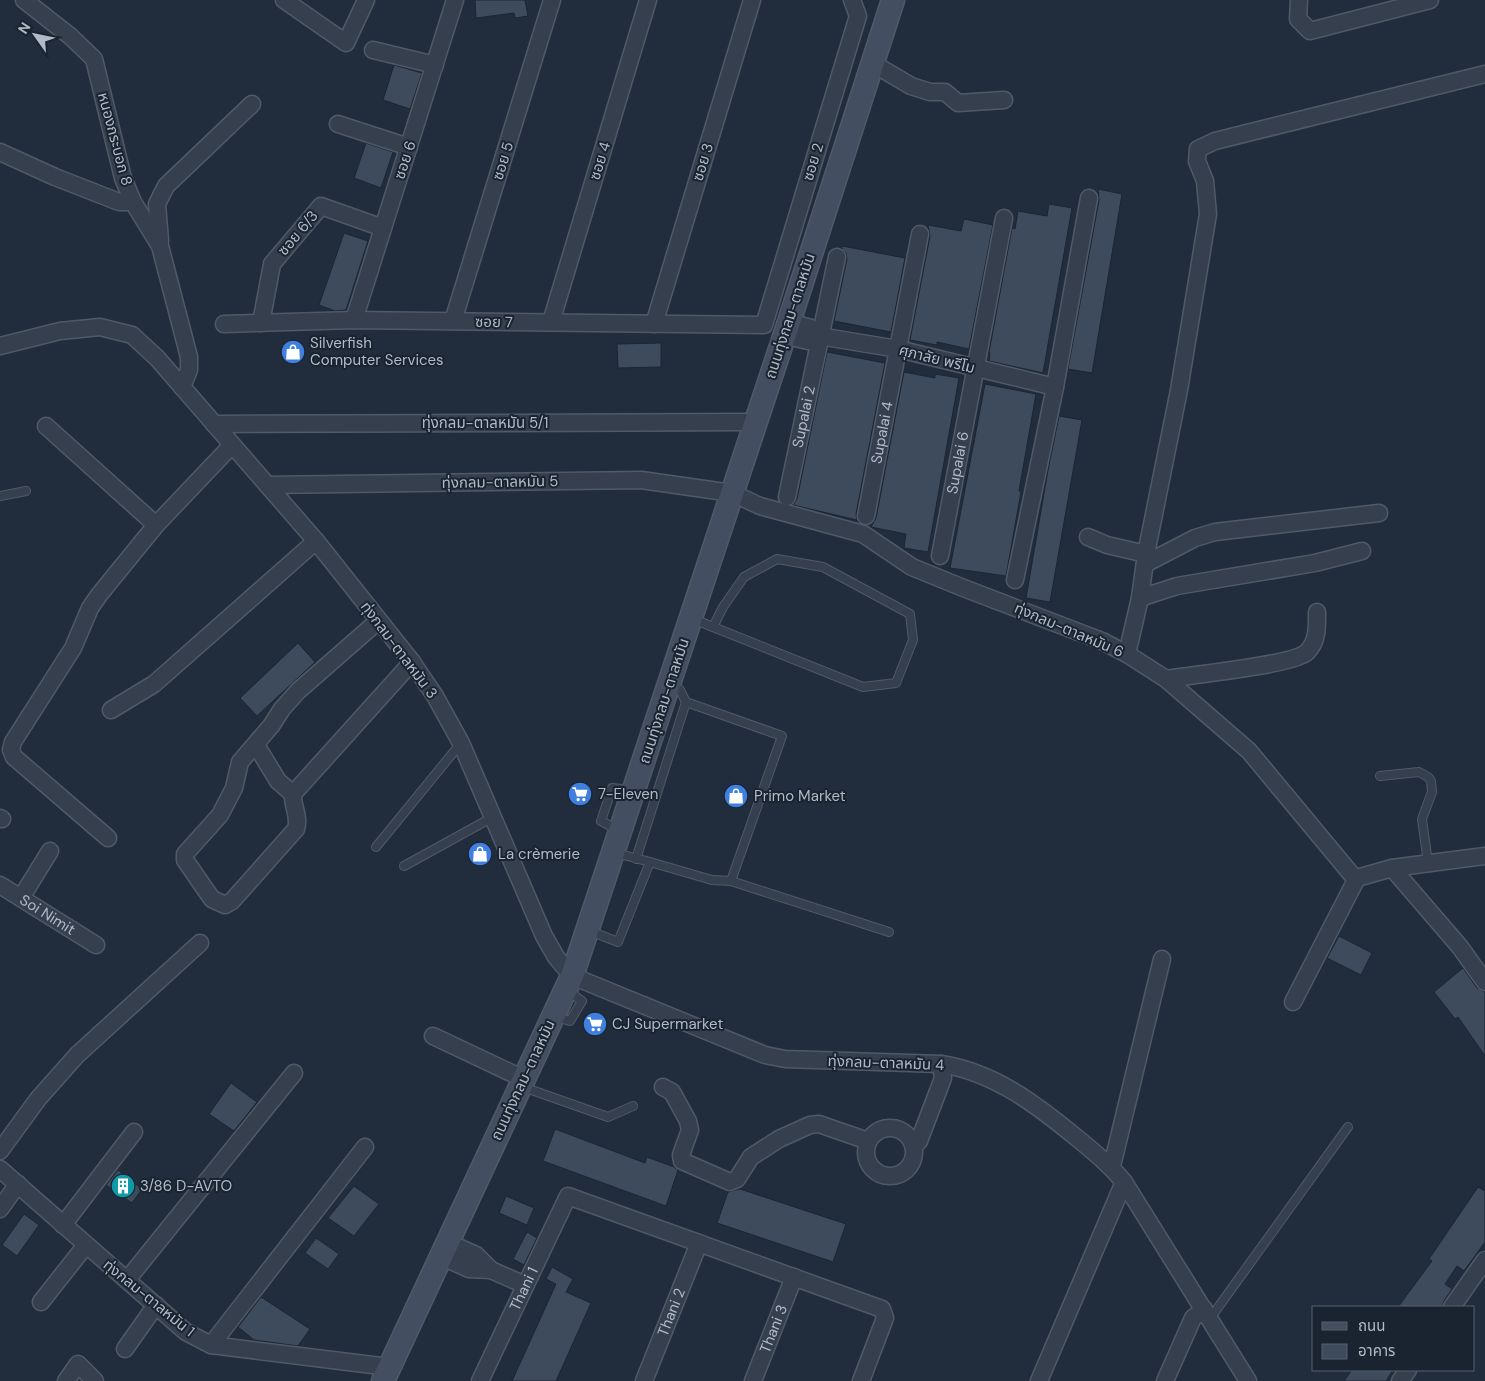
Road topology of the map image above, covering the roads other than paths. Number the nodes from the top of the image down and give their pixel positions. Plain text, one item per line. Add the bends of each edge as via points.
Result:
1 (24, 0) edge
2 (284, 0) edge
3 (366, 0) edge
4 (455, 0) edge
5 (552, 0) edge
6 (648, 0) edge
7 (752, 0) edge
8 (852, 0) edge
9 (893, 0) edge
10 (1299, 0) edge
11 (1430, 0) edge
12 (374, 50) dead end
13 (872, 63) junction
14 (435, 65) junction
15 (1485, 74) edge
16 (1004, 100) dead end
17 (252, 104) dead end
18 (338, 124) dead end
19 (409, 146) junction
20 (0, 152) edge
21 (1089, 198) dead end
22 (133, 202) junction
23 (1004, 218) dead end
24 (383, 228) junction
25 (920, 234) dead end
26 (160, 246) junction
27 (837, 258) dead end
28 (354, 320) junction
29 (453, 321) junction
30 (261, 322) junction
31 (551, 322) junction
32 (224, 324) dead end
33 (654, 324) junction
34 (764, 325) joint
35 (786, 328) junction
36 (820, 336) junction
37 (0, 346) edge
38 (898, 349) junction
39 (977, 369) junction
40 (182, 387) junction
41 (1055, 387) junction
42 (755, 422) junction
43 (214, 424) junction
44 (46, 426) dead end
45 (232, 445) junction
46 (266, 485) junction
47 (26, 491) dead end
48 (732, 493) junction
49 (0, 496) edge
50 (786, 497) dead end
51 (1379, 513) dead end
52 (866, 516) dead end
53 (156, 525) junction
54 (1088, 538) dead end
55 (316, 542) junction
56 (1362, 551) dead end
57 (940, 556) dead end
58 (1146, 559) junction
59 (1016, 580) dead end
60 (1140, 598) junction
61 (1317, 612) dead end
62 (691, 618) junction
63 (378, 622) junction
64 (713, 627) junction
65 (1127, 654) junction
66 (412, 662) junction
67 (1166, 678) junction
68 (668, 686) junction
69 (686, 702) junction
70 (111, 710) dead end
71 (461, 743) junction
72 (256, 745) junction
73 (649, 766) junction
74 (664, 770) junction
75 (1380, 776) dead end
76 (293, 794) junction
77 (493, 818) junction
78 (108, 838) dead end
79 (376, 847) dead end
80 (50, 851) dead end
81 (614, 853) junction
82 (1485, 856) edge
83 (636, 859) junction
84 (650, 862) junction
85 (1428, 863) junction
86 (404, 866) dead end
87 (1392, 868) junction
88 (1357, 878) junction
89 (731, 881) junction
90 (0, 885) edge
91 (21, 898) junction
92 (588, 930) junction
93 (890, 932) dead end
94 (200, 943) dead end
95 (96, 945) dead end
96 (1162, 959) dead end
97 (569, 982) junction
98 (1485, 982) edge
99 (1294, 1002) dead end
100 (433, 1036) dead end
101 (941, 1064) junction
102 (294, 1073) dead end
103 (522, 1082) junction
104 (662, 1087) dead end
105 (633, 1106) dead end
106 (1348, 1127) dead end
107 (134, 1132) dead end
108 (868, 1141) junction
109 (914, 1146) junction
110 (365, 1147) dead end
111 (0, 1151) edge
112 (1112, 1166) junction
113 (0, 1170) edge
114 (1124, 1182) junction
115 (18, 1184) junction
116 (0, 1209) edge
117 (63, 1225) junction
118 (699, 1243) junction
119 (86, 1245) junction
120 (444, 1249) junction
121 (1485, 1260) edge
122 (794, 1277) junction
123 (127, 1280) junction
124 (525, 1284) junction
125 (41, 1302) dead end
126 (156, 1305) junction
127 (1453, 1306) edge
128 (1207, 1314) junction
129 (211, 1345) junction
130 (125, 1349) dead end
131 (386, 1374) edge
132 (66, 1381) edge
133 (95, 1381) edge
134 (480, 1381) edge
135 (644, 1381) edge
136 (753, 1381) edge
137 (861, 1381) edge
138 (1040, 1381) edge
139 (1165, 1381) edge
140 (1248, 1381) edge

1 - 22 street, หนองกระบอก 8 via 94,59 123,178
2 - 3 street via 346,43
4 - 14 street, ซอย 6
5 - 29 street, ซอย 5
6 - 31 street, ซอย 4
7 - 33 street, ซอย 3
8 - 34 street, ซอย 2 via 858,16
9 - 13 street, ถนนทุ่งกลม-ตาลหมัน
10 - 11 street via 1298,20 1310,31
12 - 14 street
13 - 16 street via 911,86 930,92 945,92 958,103
13 - 35 street, ถนนทุ่งกลม-ตาลหมัน
14 - 19 street, ซอย 6
15 - 58 street via 1214,141 1198,149 1197,161 1205,181 1208,214
17 - 26 street via 166,186 157,204
18 - 19 street
19 - 24 street, ซอย 6
20 - 22 street via 119,202
21 - 41 street
22 - 26 street, หนองกระบอก 8
23 - 39 street, Supalai 6
24 - 28 street, ซอย 6
24 - 30 street, ซอย 6/3 via 321,206 272,264
25 - 38 street, Supalai 4
26 - 40 street, หนองกระบอก 8 via 189,357 189,370
27 - 36 street, Supalai 2
28 - 29 street, ซอย 7
28 - 30 street, ซอย 7
29 - 31 street, ซอย 7
30 - 32 street, ซอย 7
31 - 33 street, ซอย 7
33 - 34 street, ซอย 7
35 - 36 street, ศุภาลัย พรีโม via 811,328
35 - 42 street, ถนนทุ่งกลม-ตาลหมัน
36 - 38 street, ศุภาลัย พรีโม
36 - 50 street, Supalai 2
37 - 40 street, ทุ่งกลม-ตาลหมัน 3 via 60,331 100,327 132,334
38 - 39 street, ศุภาลัย พรีโม
38 - 52 street, Supalai 4
39 - 41 street, ศุภาลัย พรีโม
39 - 57 street, Supalai 6
40 - 43 street, ทุ่งกลม-ตาลหมัน 3
41 - 59 street
42 - 43 street, ทุ่งกลม-ตาลหมัน 5/1
42 - 48 street, ถนนทุ่งกลม-ตาลหมัน
43 - 45 street, ทุ่งกลม-ตาลหมัน 3
44 - 53 street
45 - 46 street, ทุ่งกลม-ตาลหมัน 3
45 - 53 street
46 - 48 street, ทุ่งกลม-ตาลหมัน 5 via 641,480
46 - 55 street, ทุ่งกลม-ตาลหมัน 3
47 - 49 lane
48 - 62 street, ถนนทุ่งกลม-ตาลหมัน
48 - 65 street, ทุ่งกลม-ตาลหมัน 6 via 760,506 863,534 912,566 1102,641
51 - 58 street via 1214,532
53 - 78 street via 90,608 73,648 11,750 14,757
54 - 58 street
55 - 63 street, ทุ่งกลม-ตาลหมัน 3
55 - 70 street via 154,684
56 - 60 street via 1314,563 1177,586
58 - 60 street
60 - 65 street
61 - 67 street via 1316,637 1306,654 1297,658
62 - 64 lane
62 - 68 street, ถนนทุ่งกลม-ตาลหมัน
63 - 66 street, ทุ่งกลม-ตาลหมัน 3
63 - 72 street via 298,691
64 - 64 lane via 862,687 896,683 913,640 910,614 823,567 777,559 744,577
65 - 67 street, ทุ่งกลม-ตาลหมัน 6
66 - 71 street, ทุ่งกลม-ตาลหมัน 3
66 - 76 street
67 - 88 street, ทุ่งกลม-ตาลหมัน 6 via 1248,751
68 - 69 lane via 680,690
68 - 73 street, ถนนทุ่งกลม-ตาลหมัน
69 - 74 lane
69 - 89 lane via 782,736
71 - 77 street, ทุ่งกลม-ตาลหมัน 3
71 - 79 lane
72 - 76 street via 278,781
72 - 76 street via 240,762 234,788 220,814 186,854 185,860 212,900 225,905 232,901 296,828 298,822
73 - 74 lane
73 - 81 street, ถนนทุ่งกลม-ตาลหมัน via 634,790
74 - 83 lane
75 - 85 lane via 1419,772 1431,781 1432,792 1422,819
77 - 86 lane
77 - 97 street, ทุ่งกลม-ตาลหมัน 3 via 544,936
80 - 91 street
81 - 83 lane
81 - 92 street, ถนนทุ่งกลม-ตาลหมัน
82 - 85 street
83 - 84 lane
84 - 89 lane via 712,880
84 - 92 lane via 618,942
85 - 87 street
87 - 88 street
87 - 98 street
88 - 99 street
89 - 93 lane
90 - 91 street, Soi Nimit
91 - 95 street, Soi Nimit
92 - 97 street, ถนนทุ่งกลม-ตาลหมัน
94 - 111 street via 77,1055 38,1099
96 - 112 street
97 - 101 street, ทุ่งกลม-ตาลหมัน 4 via 765,1056
97 - 103 street, ถนนทุ่งกลม-ตาลหมัน
100 - 103 street
101 - 109 street via 943,1078 919,1141
101 - 112 street, ทุ่งกลม-ตาลหมัน 4 via 958,1066 991,1079 1035,1105
102 - 123 street
103 - 105 lane via 608,1117
103 - 120 street, ถนนทุ่งกลม-ตาลหมัน
104 - 108 street via 672,1092 688,1120 690,1130 682,1161 730,1182 737,1180 751,1157 810,1125 819,1124
106 - 128 lane
107 - 117 street
108 - 109 street via 882,1129 892,1128 902,1130
108 - 109 street via 868,1161 880,1174 888,1176 906,1170 911,1164
110 - 129 street
112 - 114 street, ทุ่งกลม-ตาลหมัน 4
113 - 115 street, ทุ่งกลม-ตาลหมัน 1
114 - 128 street, ทุ่งกลม-ตาลหมัน 4
114 - 138 street
115 - 116 street
115 - 117 street, ทุ่งกลม-ตาลหมัน 1
117 - 119 street, ทุ่งกลม-ตาลหมัน 1
118 - 122 street
118 - 124 street, Thani 1 via 568,1196
118 - 135 street, Thani 2
119 - 123 street, ทุ่งกลม-ตาลหมัน 1
119 - 125 street
120 - 124 street via 476,1255 491,1270
120 - 131 street, ถนนทุ่งกลม-ตาลหมัน
121 - 127 street
122 - 136 street, Thani 3
122 - 137 street via 882,1309 885,1318
123 - 126 street, ทุ่งกลม-ตาลหมัน 1
124 - 134 street, Thani 1
126 - 129 street, ทุ่งกลม-ตาลหมัน 1 via 186,1332
126 - 130 street
128 - 139 street via 1193,1318
128 - 140 street, ทุ่งกลม-ตาลหมัน 4
129 - 131 street, ทุ่งกลม-ตาลหมัน 1
132 - 133 street via 78,1364

